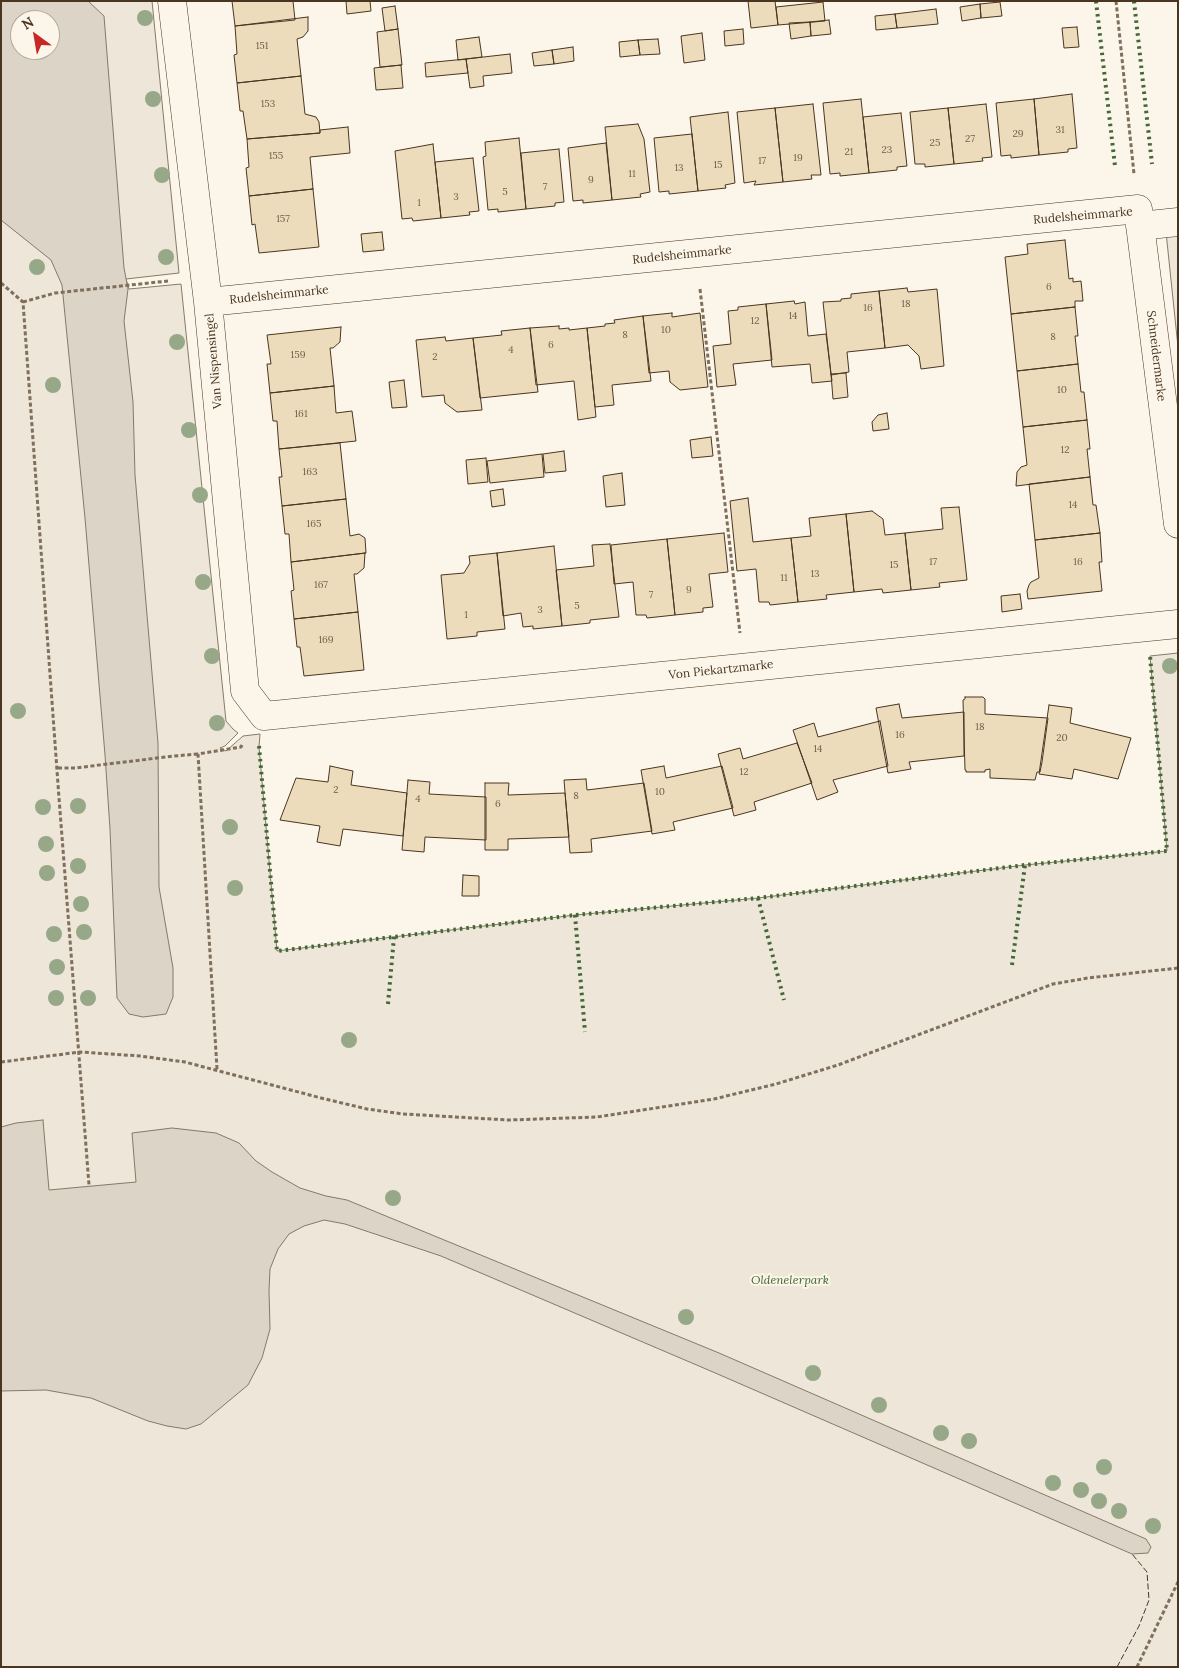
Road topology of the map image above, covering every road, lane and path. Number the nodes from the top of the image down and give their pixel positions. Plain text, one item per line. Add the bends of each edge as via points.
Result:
1 (172, 1) edge
2 (1116, 1) edge
3 (1139, 217) junction
4 (1178, 222) edge
5 (695, 253) junction
6 (1, 283) edge
7 (142, 284) dead end
8 (24, 302) junction
9 (208, 302) junction
10 (1178, 524) edge
11 (1178, 624) edge
12 (744, 667) junction
13 (264, 716) junction
14 (198, 754) junction
15 (58, 768) junction
16 (1178, 968) edge
17 (80, 1052) junction
18 (1, 1062) edge
19 (217, 1069) junction
20 (90, 1185) dead end
21 (1178, 1582) edge
22 (1137, 1667) edge

1 - 9 street, Van Nispensingel
2 - 3 path
3 - 4 street
3 - 5 street, Rudelsheimmarke
3 - 10 street, Schneidermarke
5 - 9 street, Rudelsheimmarke
5 - 12 path
6 - 8 path
7 - 8 path via 55,293
8 - 15 path
9 - 13 street, Van Nispensingel via 245,692
11 - 12 street, Von Piekartzmarke
12 - 13 street, Von Piekartzmarke
13 - 14 path via 243,735 241,747
14 - 15 path
14 - 19 path
15 - 17 path
16 - 19 path via 1053,984 838,1065 776,1084 714,1100 597,1117 509,1120 403,1114 367,1109
17 - 18 path
17 - 19 path via 140,1056
17 - 20 path
21 - 22 path

